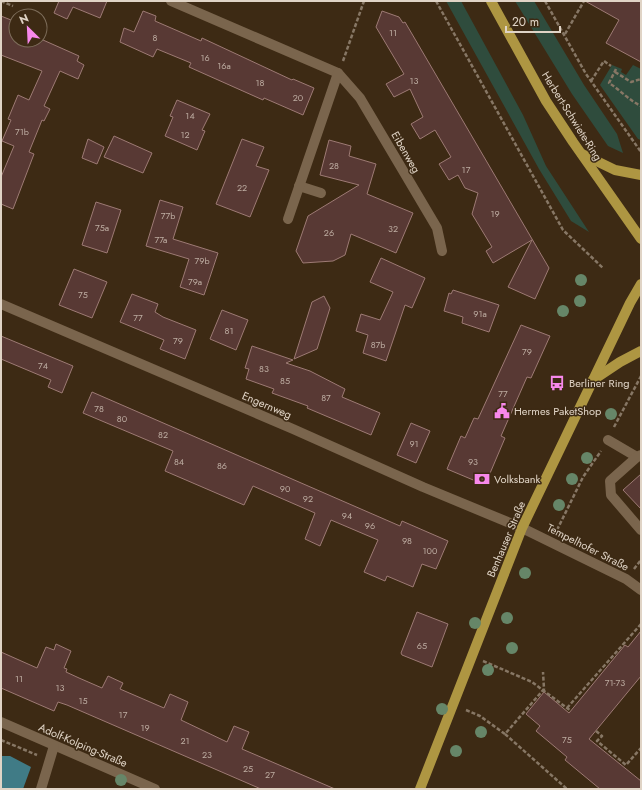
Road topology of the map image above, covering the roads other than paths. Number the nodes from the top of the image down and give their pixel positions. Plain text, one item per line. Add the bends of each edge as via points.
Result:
1 (171, 1) edge
2 (491, 1) edge
3 (338, 73) junction
4 (580, 153) junction
5 (641, 175) edge
6 (299, 186) junction
7 (321, 193) dead end
8 (288, 219) dead end
9 (641, 239) edge
10 (442, 251) dead end
11 (641, 284) edge
12 (1, 304) edge
13 (641, 351) edge
14 (593, 380) junction
15 (608, 440) road end
16 (639, 456) edge
17 (522, 528) junction
18 (641, 530) edge
19 (641, 590) edge
20 (1, 722) edge
21 (54, 746) junction
22 (41, 789) edge
23 (155, 789) edge
24 (420, 789) edge

1 - 3 street, Eibenweg
2 - 4 main road, Herbert-Schwiete-Ring via 546,101
3 - 6 street
3 - 10 street, Eibenweg via 360,98 437,228
4 - 5 main road via 615,170
4 - 9 main road, Herbert-Schwiete-Ring
6 - 7 street
6 - 8 street
11 - 14 main road, Benhauser Straße
12 - 17 street, Engernweg
13 - 14 main road
14 - 17 main road, Benhauser Straße
15 - 16 street
16 - 18 street via 610,481 611,495
17 - 19 street, Tempelhofer Straße via 626,579
17 - 24 main road, Benhauser Straße
20 - 21 street, Adolf-Kolping-Straße
21 - 22 street
21 - 23 street, Adolf-Kolping-Straße

